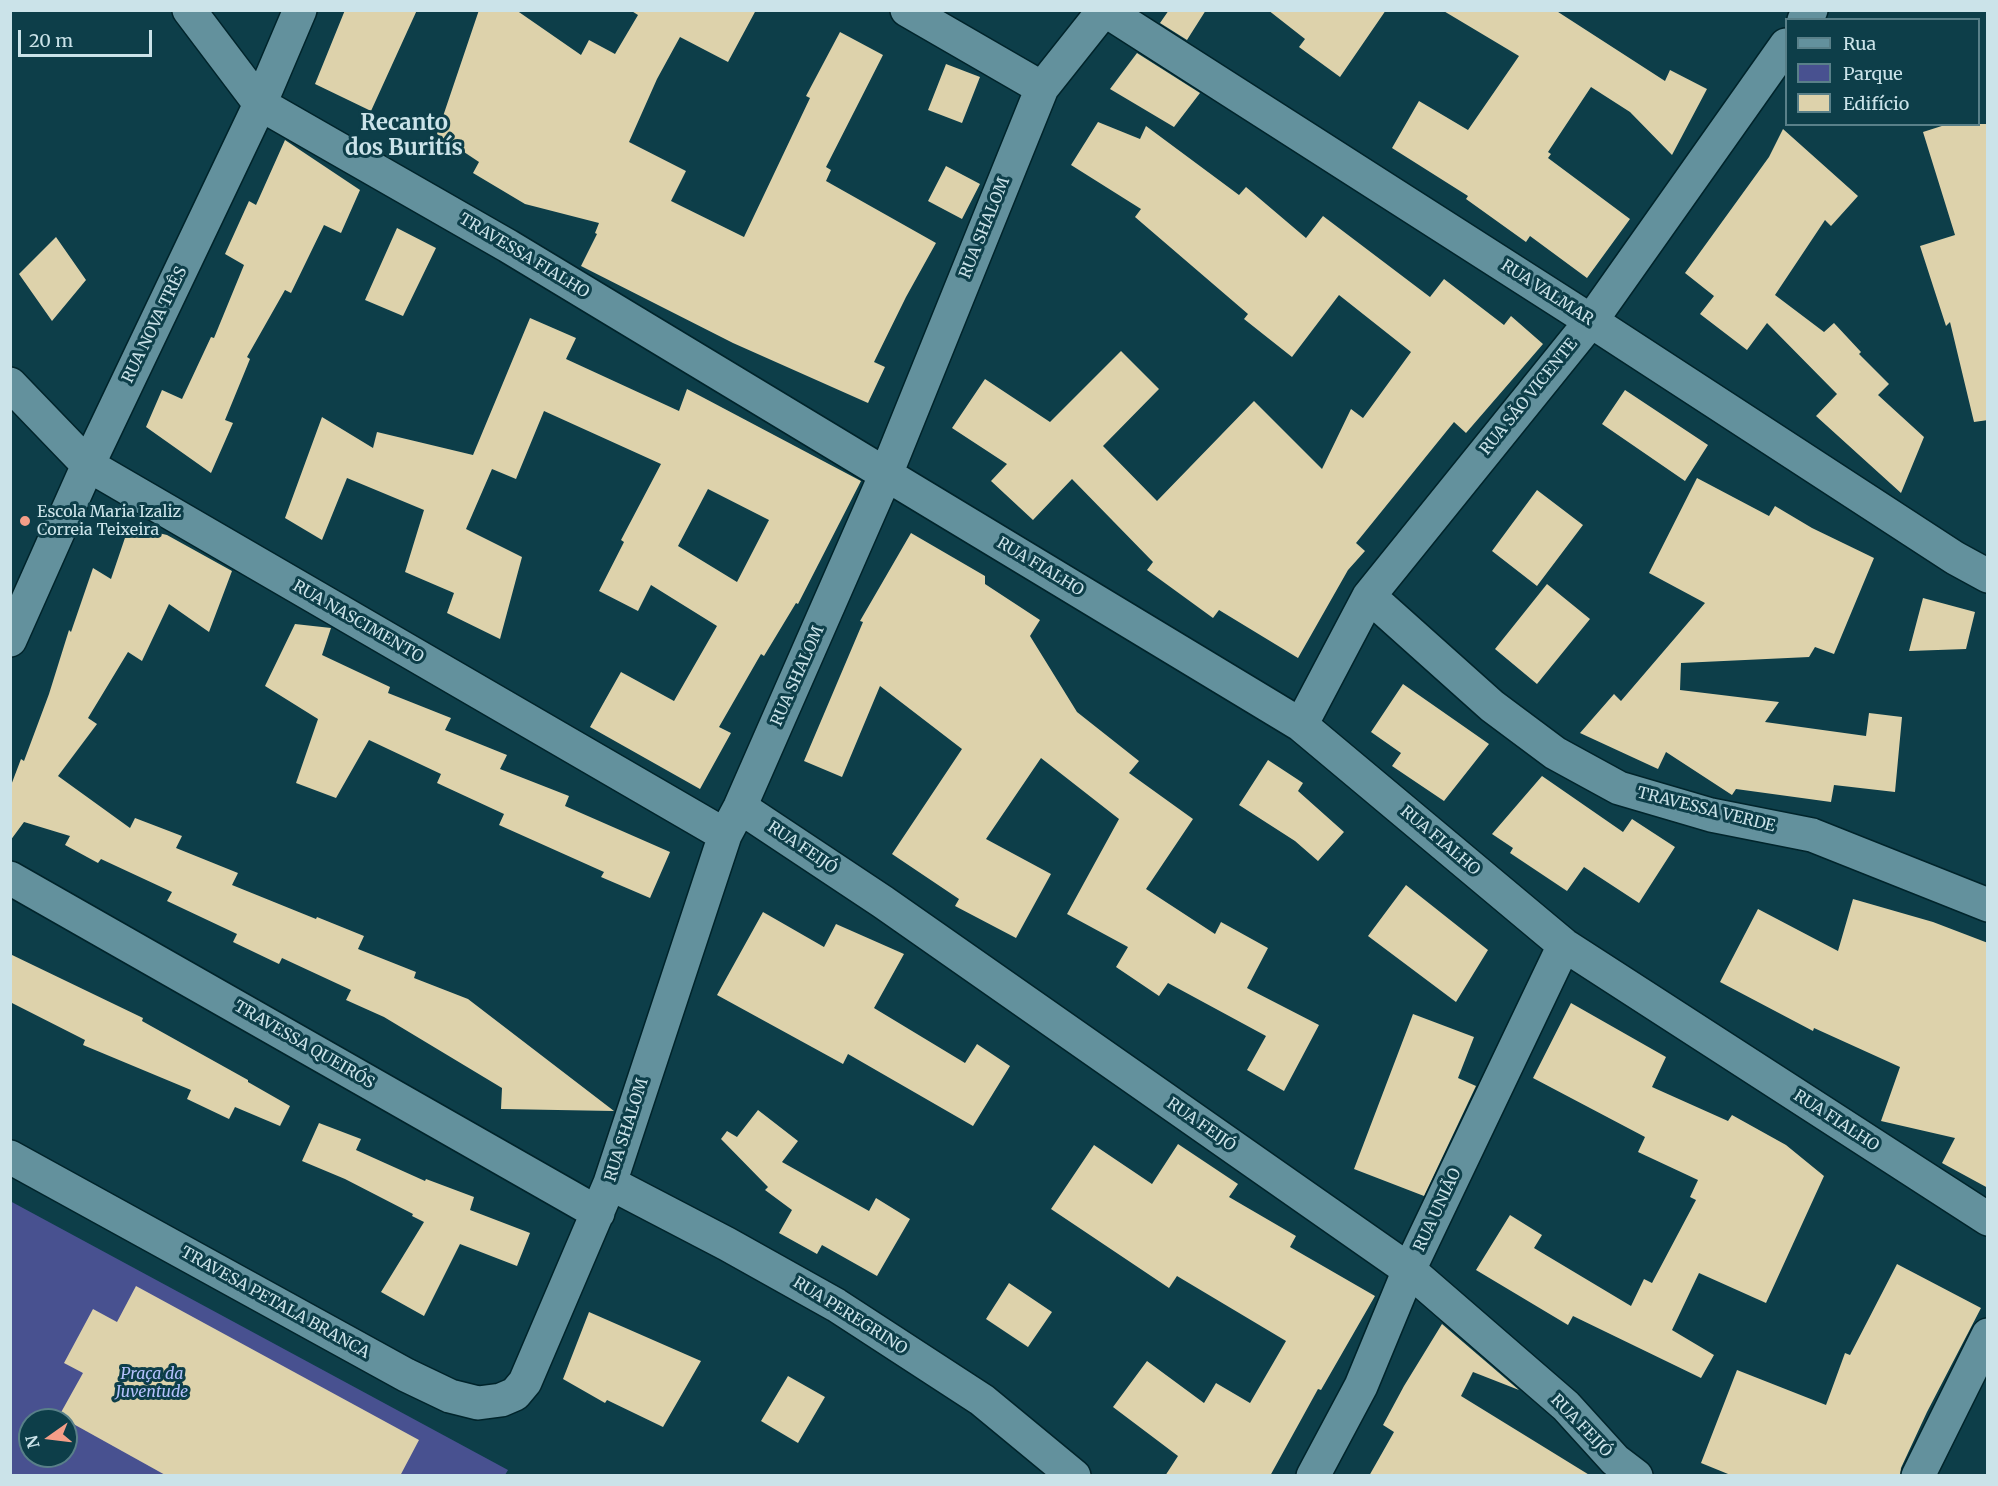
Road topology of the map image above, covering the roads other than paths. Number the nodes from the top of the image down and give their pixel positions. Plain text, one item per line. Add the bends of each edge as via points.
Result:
1 (189, 10) edge
2 (300, 10) edge
3 (907, 10) edge
4 (1104, 10) edge
5 (1785, 46) edge
6 (1042, 88) junction
7 (260, 104) junction
8 (1591, 321) junction
9 (10, 384) edge
10 (88, 465) junction
11 (886, 474) junction
12 (1988, 576) edge
13 (1369, 596) junction
14 (10, 640) edge
15 (1301, 725) junction
16 (740, 807) junction
17 (725, 835) junction
18 (10, 878) edge
19 (1988, 905) edge
20 (1564, 945) junction
21 (10, 1158) edge
22 (610, 1183) junction
23 (598, 1213) junction
24 (1988, 1219) edge
25 (1409, 1270) junction
26 (1988, 1335) edge
27 (533, 1362) joint
28 (1074, 1476) edge
29 (1313, 1476) edge
30 (1636, 1476) edge
31 (1918, 1476) edge

1 - 7 street, TRAVESSA FIALHO
2 - 7 street, RUA NOVA TRÊS
3 - 6 street
4 - 6 street, RUA SHALOM
4 - 8 street, RUA VALMAR
5 - 8 street, RUA SÃO VICENTE
6 - 11 street, RUA SHALOM
7 - 10 street, RUA NOVA TRÊS
7 - 11 street, TRAVESSA FIALHO via 508,246
8 - 12 street, RUA VALMAR via 1945,552
8 - 13 street, RUA SÃO VICENTE
9 - 10 street, RUA NASCIMENTO
10 - 14 street, RUA NOVA TRÊS
10 - 17 street, RUA NASCIMENTO
11 - 15 street, RUA FIALHO
11 - 16 street, RUA SHALOM
13 - 15 street, RUA SÃO VICENTE
13 - 19 street, TRAVESSA VERDE via 1492,706 1555,753 1619,788 1711,814 1812,835
15 - 20 street, RUA FIALHO
16 - 17 street, RUA SHALOM
16 - 25 street, RUA FEIJÓ via 883,902
17 - 22 street, RUA SHALOM
18 - 23 street, TRAVESSA QUEIRÓS
20 - 24 street, RUA FIALHO
20 - 25 street, RUA UNIÃO
21 - 27 street, TRAVESA PETALA BRANCA via 450,1396 478,1403 508,1397 525,1382
22 - 23 street, RUA SHALOM
22 - 28 street, RUA PEREGRINO via 836,1305 982,1400
23 - 27 street, RUA SHALOM
25 - 29 street, RUA UNIÃO via 1361,1386
25 - 30 street, RUA FEIJÓ via 1566,1406 1615,1460
26 - 31 street

